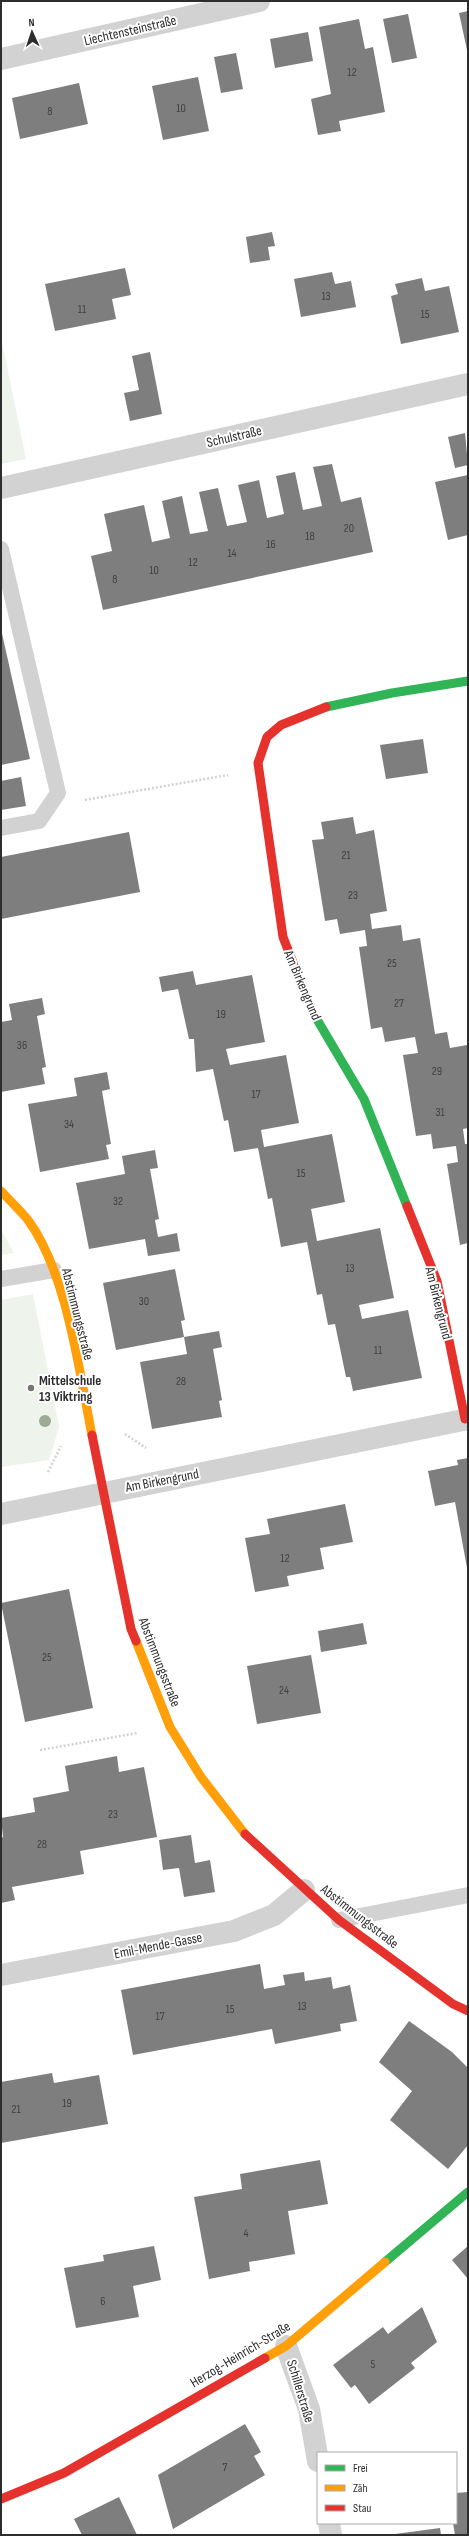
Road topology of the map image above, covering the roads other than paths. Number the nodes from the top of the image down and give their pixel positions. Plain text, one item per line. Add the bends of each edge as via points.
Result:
1 (259, 1) edge
2 (1, 59) edge
3 (468, 384) edge
4 (1, 488) edge
5 (1, 549) edge
6 (468, 681) edge
7 (1, 828) edge
8 (1, 1191) edge
9 (54, 1270) junction
10 (1, 1279) edge
11 (466, 1419) edge
12 (102, 1492) junction
13 (1, 1514) edge
14 (304, 1890) junction
15 (468, 1895) edge
16 (339, 1920) junction
17 (1, 1975) edge
18 (468, 2011) edge
19 (468, 2192) edge
20 (286, 2346) junction
21 (317, 2455) edge
22 (1, 2499) edge
23 (329, 2524) edge
24 (331, 2535) edge

1 - 2 street, Liechtensteinstraße
3 - 4 street, Schulstraße
5 - 7 lane via 58,793 39,821
6 - 11 street, Am Birkengrund via 324,707 286,722 267,737 258,762 283,937 312,1011 364,1099 437,1281
8 - 9 street, Abstimmungsstraße via 28,1221
9 - 10 lane
9 - 12 street, Abstimmungsstraße via 71,1332
11 - 12 street, Am Birkengrund
12 - 13 street, Am Birkengrund
12 - 14 street, Abstimmungsstraße via 131,1629 170,1727 200,1778 243,1832
14 - 16 street, Abstimmungsstraße
14 - 17 street, Emil-Mende-Gasse via 274,1915 234,1931
15 - 16 lane
16 - 18 street, Abstimmungsstraße via 453,2004
19 - 20 street, Herzog-Heinrich-Straße
20 - 21 street, Schillerstraße via 309,2409
20 - 22 street, Herzog-Heinrich-Straße via 64,2473
23 - 24 street

